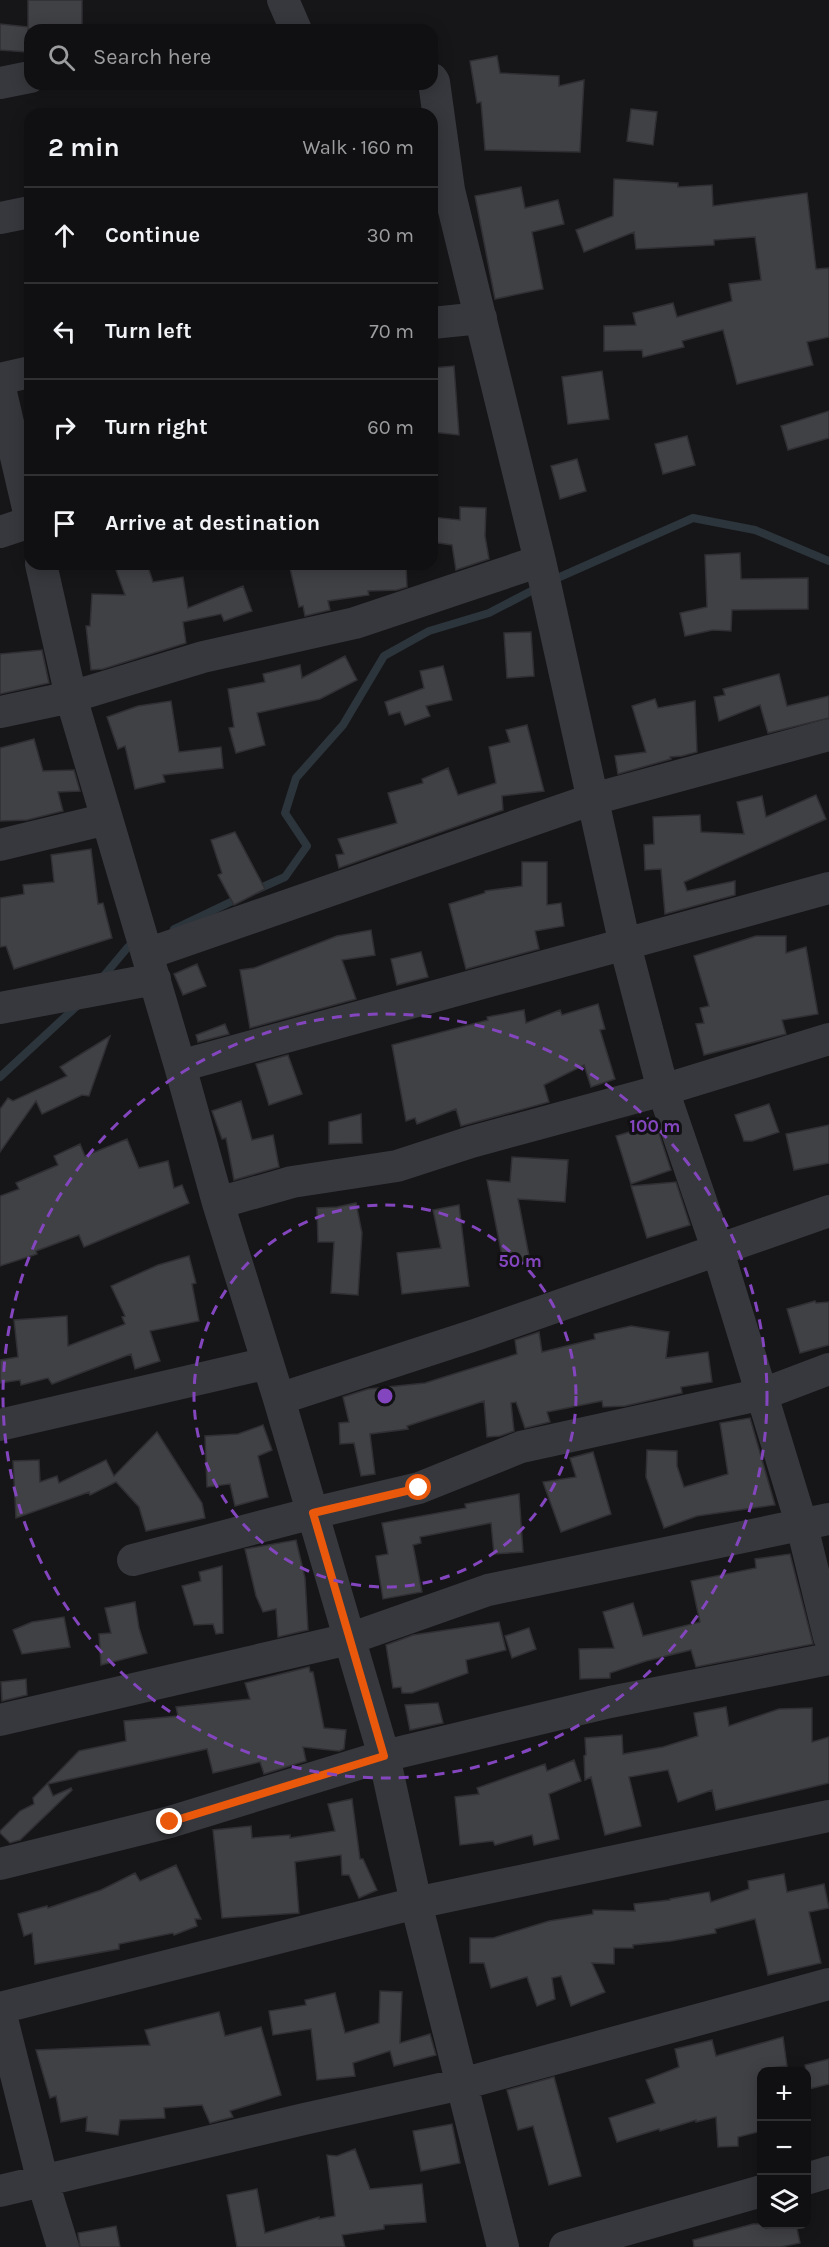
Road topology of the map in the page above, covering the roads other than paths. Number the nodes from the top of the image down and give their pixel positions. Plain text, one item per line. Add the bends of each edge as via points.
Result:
1 (283, 0) edge
2 (293, 24) edge
3 (24, 78) edge
4 (0, 83) edge
5 (435, 90) edge
6 (436, 108) edge
7 (438, 144) edge
8 (441, 190) edge
9 (24, 213) edge
10 (0, 218) edge
11 (481, 318) junction
12 (438, 322) edge
13 (24, 373) edge
14 (0, 379) edge
15 (0, 388) edge
16 (24, 493) edge
17 (24, 522) edge
18 (0, 532) edge
19 (540, 561) junction
20 (42, 570) edge
21 (71, 697) junction
22 (0, 712) edge
23 (829, 735) edge
24 (593, 799) junction
25 (107, 819) junction
26 (0, 845) edge
27 (829, 888) edge
28 (625, 945) junction
29 (151, 966) junction
30 (0, 1008) edge
31 (829, 1039) edge
32 (180, 1066) junction
33 (663, 1090) junction
34 (218, 1203) junction
35 (829, 1211) edge
36 (718, 1251) junction
37 (268, 1363) junction
38 (829, 1369) edge
39 (763, 1394) junction
40 (279, 1399) junction
41 (0, 1425) edge
42 (313, 1513) junction
43 (816, 1523) edge
44 (133, 1560) dead end
45 (829, 1637) edge
46 (349, 1639) junction
47 (829, 1659) edge
48 (0, 1720) edge
49 (384, 1756) junction
50 (829, 1816) edge
51 (0, 1864) edge
52 (416, 1903) junction
53 (829, 1984) edge
54 (0, 2009) edge
55 (462, 2084) junction
56 (829, 2172) edge
57 (811, 2178) edge
58 (44, 2182) junction
59 (0, 2192) edge
60 (757, 2192) edge
61 (63, 2247) edge
62 (503, 2247) edge
63 (565, 2247) edge

1 - 2 street
3 - 4 street
5 - 6 street
7 - 8 street
8 - 11 street
9 - 10 street
11 - 12 street
11 - 19 street
13 - 14 street
15 - 16 street
17 - 18 street
19 - 21 street via 356,623 203,657
19 - 24 street
20 - 21 street
21 - 22 street
21 - 25 street
23 - 24 street
24 - 28 street
24 - 29 street
25 - 26 street
25 - 29 street
27 - 28 street
28 - 32 street
28 - 33 street
29 - 30 street
29 - 32 street
31 - 33 street
32 - 34 street
33 - 34 street via 397,1166 292,1182
33 - 36 street
34 - 37 street
35 - 36 street
36 - 39 street
36 - 40 street
37 - 40 street
37 - 41 street
38 - 39 street
39 - 42 street via 521,1447 419,1488
39 - 43 street
40 - 42 street
42 - 44 street
42 - 46 street
43 - 45 street
43 - 46 street via 488,1590
46 - 48 street
46 - 49 street
47 - 49 street via 610,1702
49 - 51 street via 170,1822
49 - 52 street
50 - 52 street
52 - 54 street
52 - 55 street
53 - 55 street
54 - 58 street
55 - 58 street
55 - 62 street
56 - 57 street
58 - 59 street
58 - 61 street
60 - 63 street

